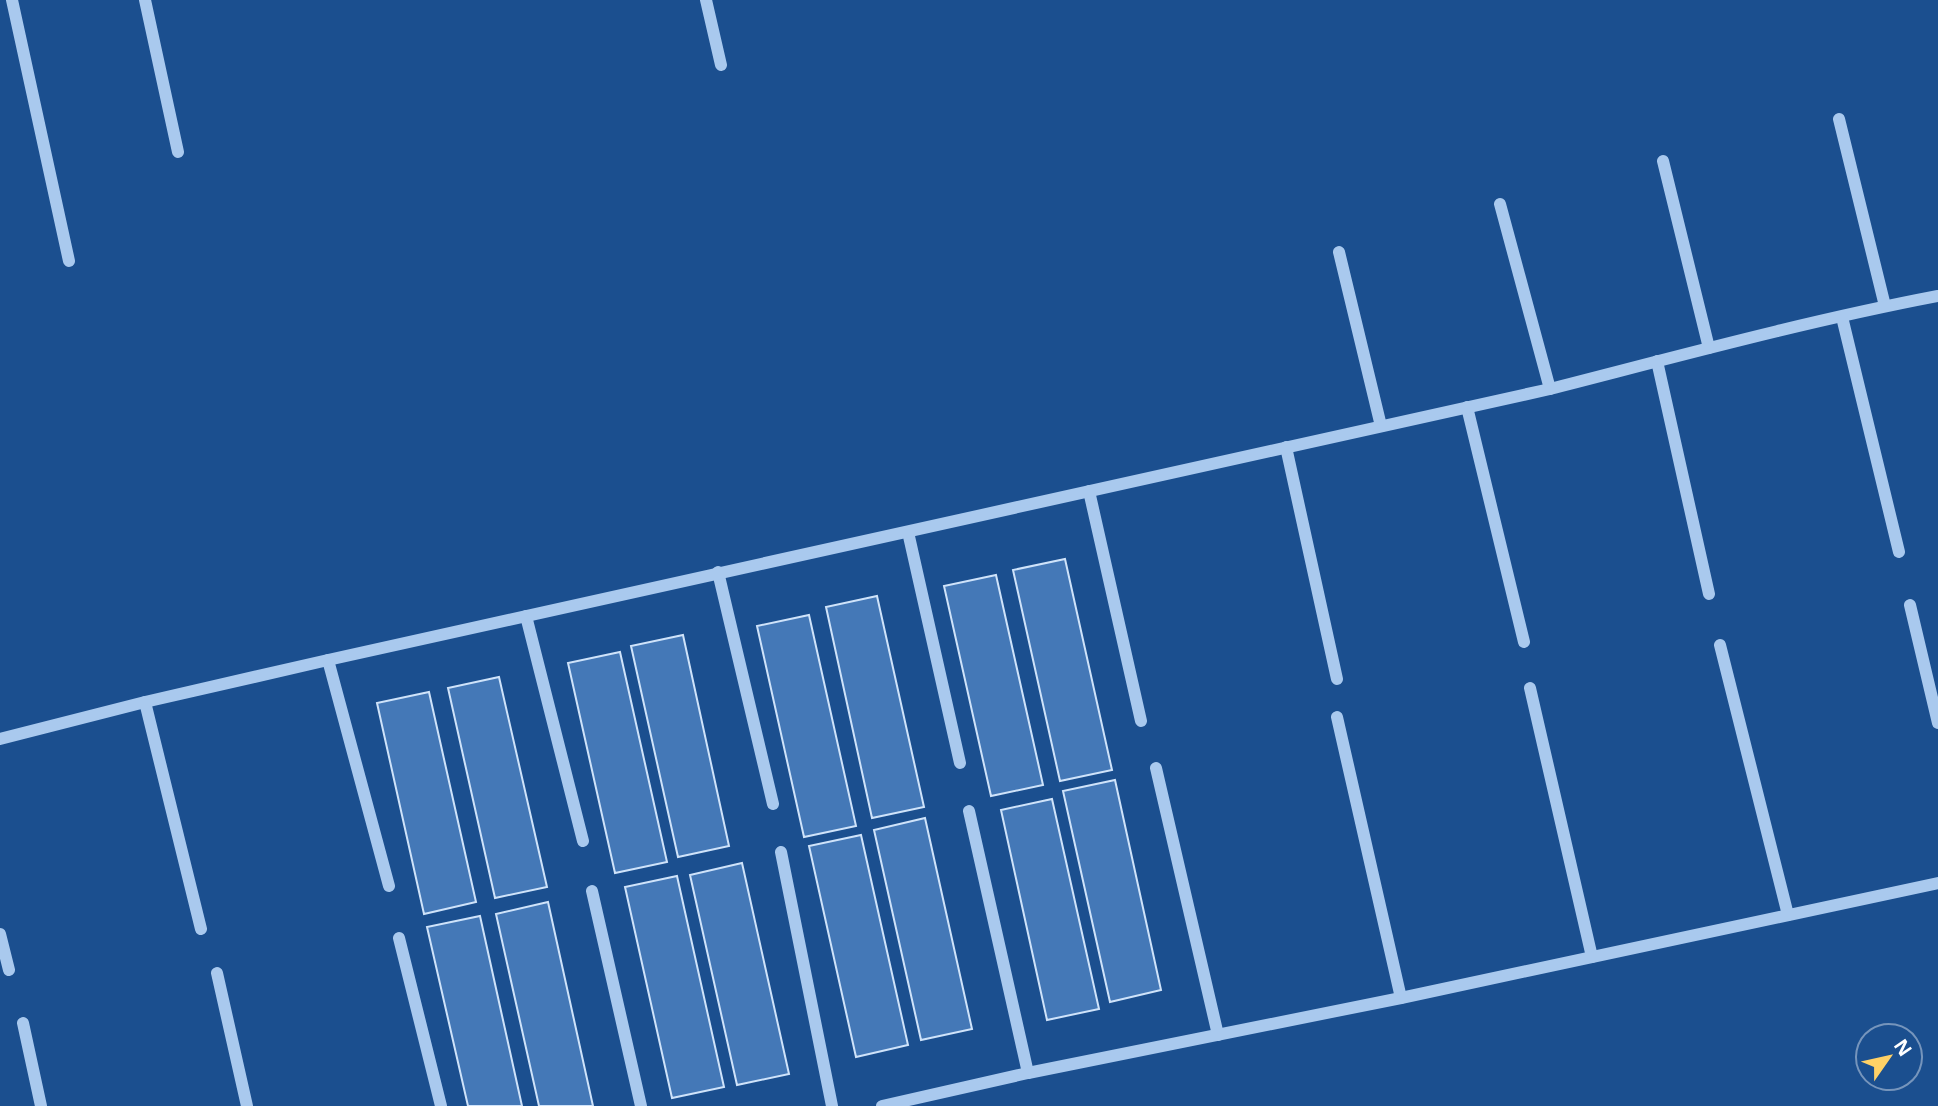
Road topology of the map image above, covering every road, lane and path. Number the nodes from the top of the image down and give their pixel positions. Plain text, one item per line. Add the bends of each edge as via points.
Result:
1 (12, 0) edge
2 (145, 0) edge
3 (706, 0) edge
4 (721, 65) dead end
5 (1839, 119) dead end
6 (178, 152) dead end
7 (1663, 160) dead end
8 (1500, 204) dead end
9 (1339, 252) dead end
10 (69, 261) dead end
11 (1938, 296) edge
12 (1885, 306) junction
13 (1842, 317) junction
14 (1709, 348) junction
15 (1657, 361) junction
16 (1550, 389) junction
17 (1467, 407) junction
18 (1381, 426) junction
19 (1286, 447) junction
20 (1089, 491) junction
21 (908, 532) junction
22 (1899, 552) dead end
23 (718, 572) junction
24 (1709, 594) dead end
25 (1910, 604) dead end
26 (526, 616) junction
27 (1524, 642) dead end
28 (1720, 645) dead end
29 (328, 660) junction
30 (1337, 680) dead end
31 (1530, 688) dead end
32 (145, 702) junction
33 (1338, 717) dead end
34 (1141, 721) dead end
35 (1938, 723) edge
36 (0, 739) edge
37 (960, 763) dead end
38 (1156, 768) dead end
39 (773, 804) dead end
40 (969, 811) dead end
41 (583, 841) dead end
42 (780, 852) dead end
43 (1938, 883) edge
44 (390, 886) dead end
45 (592, 891) dead end
46 (1788, 915) junction
47 (201, 929) dead end
48 (0, 934) edge
49 (399, 938) dead end
50 (1592, 957) junction
51 (9, 970) dead end
52 (217, 973) dead end
53 (1401, 998) junction
54 (23, 1023) dead end
55 (1217, 1035) junction
56 (1028, 1073) junction
57 (41, 1106) edge
58 (247, 1106) edge
59 (441, 1106) edge
60 (641, 1106) edge
61 (832, 1106) edge
62 (882, 1106) edge

1 - 10 street
2 - 6 street
3 - 4 street
5 - 12 street
7 - 14 street
8 - 16 street
9 - 18 street
11 - 12 street
12 - 13 street
13 - 14 street
13 - 22 street
14 - 15 street
15 - 16 street
15 - 24 street
16 - 17 street
17 - 18 street
17 - 27 street
18 - 19 street
19 - 20 street
19 - 30 street
20 - 21 street
20 - 34 street
21 - 23 street
21 - 37 street
23 - 26 street
23 - 39 street
25 - 35 street
26 - 29 street
26 - 41 street
28 - 46 street
29 - 32 street
29 - 44 street
31 - 50 street
32 - 36 street
32 - 47 street
33 - 53 street
38 - 55 street
40 - 56 street
42 - 61 street
43 - 46 street
45 - 60 street
46 - 50 street
48 - 51 street
49 - 59 street
50 - 53 street
52 - 58 street
53 - 55 street
54 - 57 street
55 - 56 street
56 - 62 street

